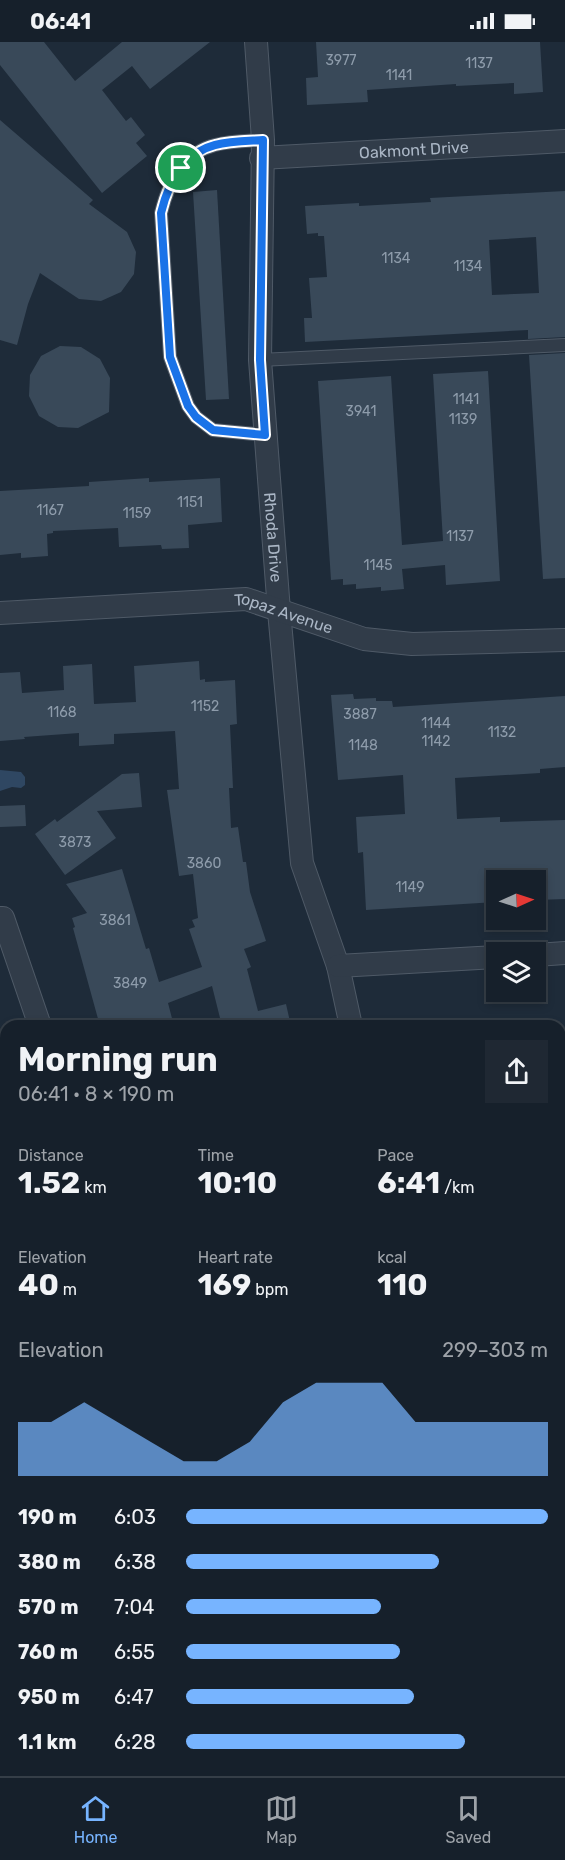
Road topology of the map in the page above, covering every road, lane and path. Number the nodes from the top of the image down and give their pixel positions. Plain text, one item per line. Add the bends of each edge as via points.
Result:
1 (256, 42) edge
2 (565, 141) edge
3 (262, 149) junction
4 (565, 345) edge
5 (260, 360) junction
6 (265, 435) junction
7 (279, 611) junction
8 (0, 613) edge
9 (565, 640) edge
10 (0, 918) edge
11 (565, 953) edge
12 (546, 954) edge
13 (486, 958) edge
14 (338, 966) junction
15 (38, 1020) edge
16 (350, 1020) edge

1 - 3 street, Rhoda Drive
2 - 3 street, Oakmont Drive
3 - 5 street, Rhoda Drive
3 - 6 lane via 214,145 191,157 175,175 161,213 170,357 188,406 213,430
4 - 5 lane
5 - 6 street, Rhoda Drive
6 - 7 street, Rhoda Drive
7 - 8 street, Topaz Avenue via 246,599
7 - 9 street, Topaz Avenue via 364,639 412,644
7 - 14 street, Rhoda Drive via 302,863
10 - 15 street
11 - 12 street
13 - 14 street
14 - 16 street, Rhoda Drive

